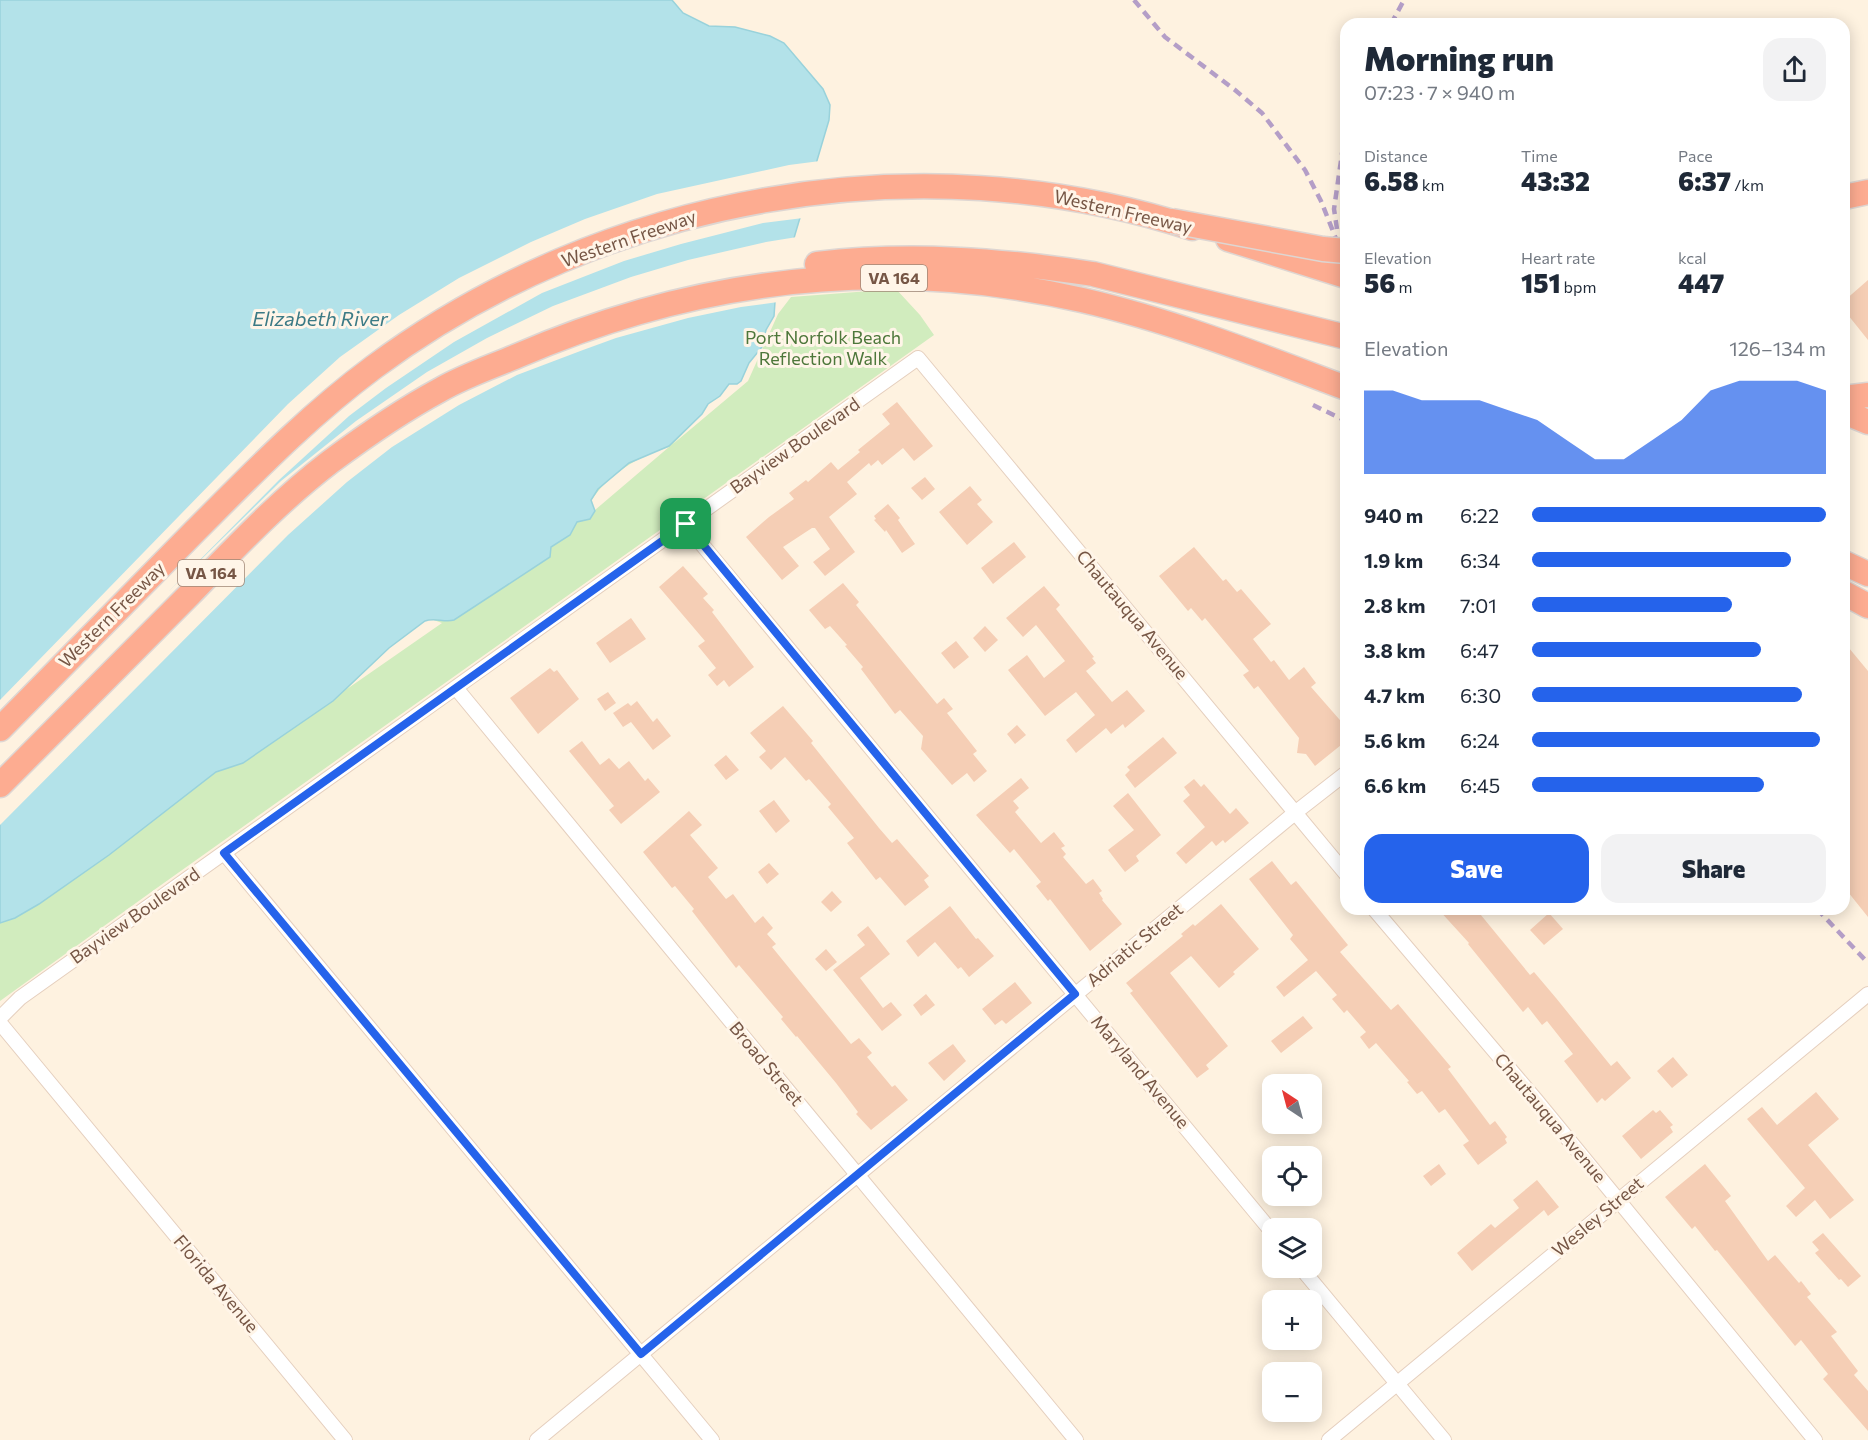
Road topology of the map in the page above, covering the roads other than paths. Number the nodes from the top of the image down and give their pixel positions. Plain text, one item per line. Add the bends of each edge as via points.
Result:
1 (1868, 192) edge
2 (1850, 196) edge
3 (1172, 221) junction
4 (1340, 250) edge
5 (1340, 274) edge
6 (1340, 336) edge
7 (918, 358) joint
8 (1340, 386) edge
9 (443, 387) junction
10 (1856, 399) edge
11 (1868, 422) edge
12 (686, 524) junction
13 (1850, 566) edge
14 (1868, 574) edge
15 (1850, 596) edge
16 (1868, 606) edge
17 (456, 688) junction
18 (0, 729) edge
19 (1340, 778) edge
20 (0, 785) edge
21 (1296, 812) junction
22 (224, 853) junction
23 (1340, 867) edge
24 (1379, 915) edge
25 (1075, 994) junction
26 (1868, 994) edge
27 (0, 1018) edge
28 (0, 1023) edge
29 (858, 1174) junction
30 (1618, 1200) junction
31 (1262, 1220) edge
32 (1309, 1278) edge
33 (641, 1354) junction
34 (1397, 1384) junction
35 (345, 1440) edge
36 (537, 1440) edge
37 (712, 1440) edge
38 (1076, 1440) edge
39 (1329, 1440) edge
40 (1444, 1440) edge
41 (1815, 1440) edge

1 - 2 highway
3 - 4 highway, bridge
3 - 5 highway, Western Freeway / VA 164, bridge
3 - 18 highway, Western Freeway / VA 164 via 1069,197 956,186 890,185 814,192 740,205 664,223 587,249 436,324 373,367 304,423
6 - 9 highway via 1084,272 952,258 845,261 711,280 592,311 505,346
7 - 12 street, Bayview Boulevard
7 - 21 street, Chautauqua Avenue
8 - 9 highway, VA 164 via 1232,344 1079,300 965,282 845,277 763,285 639,311 610,319
9 - 20 highway, VA 164 via 353,446 281,504
10 - 11 highway
12 - 17 street, Bayview Boulevard
12 - 25 street, Maryland Avenue
13 - 14 highway
15 - 16 highway
17 - 22 street, Bayview Boulevard
17 - 29 street, Broad Street
19 - 21 street, Adriatic Street
21 - 23 street, Chautauqua Avenue
21 - 25 street, Adriatic Street
22 - 27 street, Bayview Boulevard via 20,998
22 - 33 street
24 - 30 street, Chautauqua Avenue
25 - 29 street, Adriatic Street
25 - 31 street, Maryland Avenue
26 - 30 street, Wesley Street
28 - 35 street, Florida Avenue
29 - 33 street, Adriatic Street
29 - 38 street, Broad Street
30 - 34 street, Wesley Street
30 - 41 street, Chautauqua Avenue
32 - 34 street
33 - 36 street, Adriatic Street
33 - 37 street
34 - 39 street, Wesley Street
34 - 40 street

